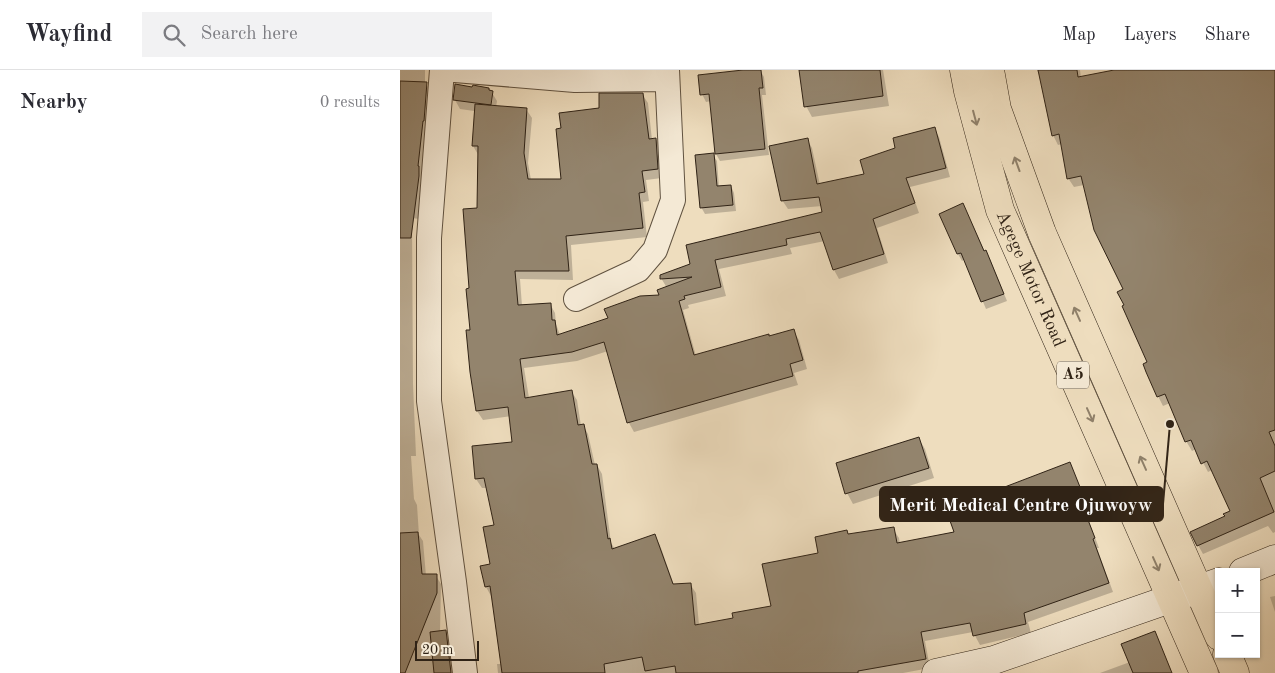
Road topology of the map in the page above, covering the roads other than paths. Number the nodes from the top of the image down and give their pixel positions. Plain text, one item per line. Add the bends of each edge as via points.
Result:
1 (442, 70) edge
2 (455, 70) edge
3 (964, 70) edge
4 (990, 70) edge
5 (667, 74) edge
6 (576, 299) dead end
7 (1275, 559) edge
8 (1253, 568) edge
9 (1209, 586) edge
10 (1172, 599) junction
11 (1215, 616) edge
12 (1229, 658) edge
13 (994, 667) edge
14 (465, 673) edge
15 (936, 673) edge
16 (1204, 673) edge
17 (1235, 673) edge

1 - 14 street via 429,238 429,401
2 - 5 street via 575,80
3 -> 10 highway, Agege Motor Road / A5 via 1000,210
9 -> 4 highway, Agege Motor Road / A5 via 1042,233 997,109
5 - 6 street via 673,200 655,250 638,270
7 - 8 street
9 - 10 street
9 - 11 highway, Agege Motor Road / A5
10 - 13 street
10 - 16 highway, Agege Motor Road / A5
12 - 17 highway
13 - 15 street

